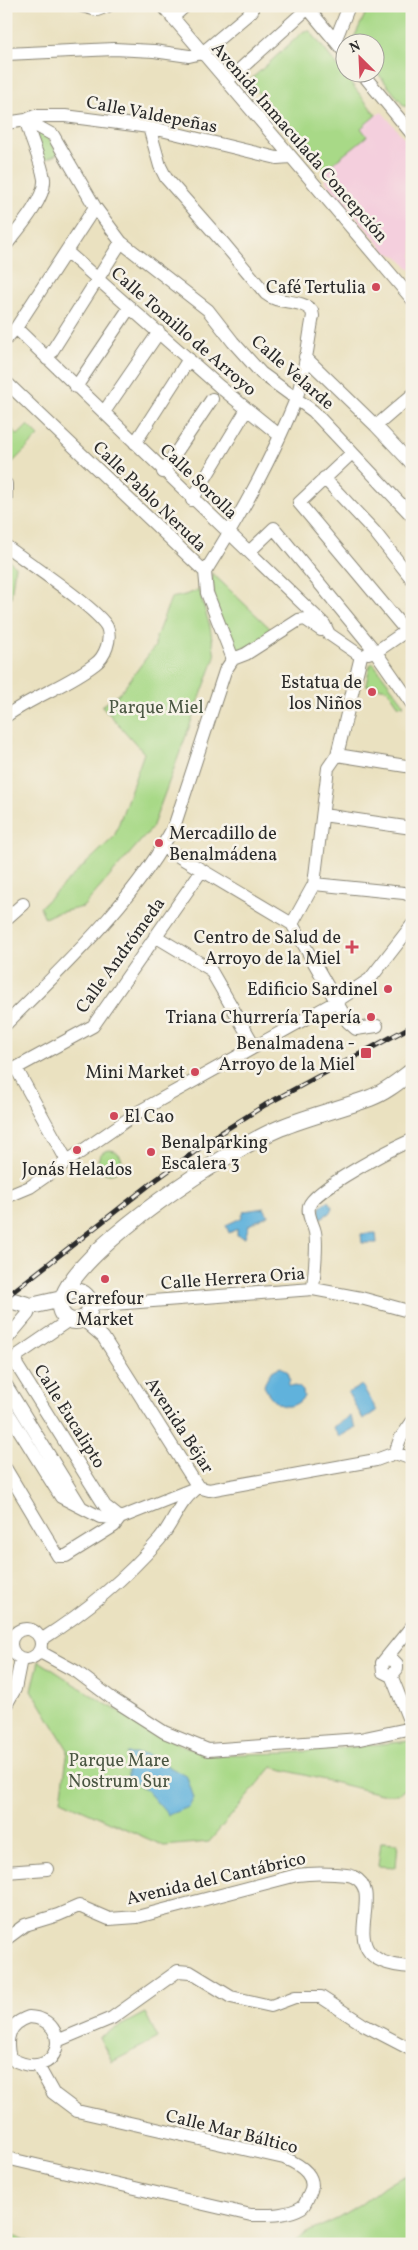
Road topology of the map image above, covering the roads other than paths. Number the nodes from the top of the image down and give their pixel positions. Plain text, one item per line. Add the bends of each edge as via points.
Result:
1 (82, 6) edge
2 (108, 6) edge
3 (163, 6) edge
4 (185, 6) edge
5 (349, 6) edge
6 (307, 7) edge
7 (252, 11) dead end
8 (172, 18) junction
9 (334, 42) joint
10 (202, 53) junction
11 (6, 54) edge
12 (227, 81) junction
13 (369, 82) edge
14 (397, 115) junction
15 (412, 116) edge
16 (26, 120) junction
17 (6, 123) edge
18 (149, 127) junction
19 (412, 134) edge
20 (291, 157) junction
21 (95, 207) junction
22 (121, 242) junction
23 (6, 245) edge
24 (67, 252) junction
25 (98, 279) junction
26 (412, 299) edge
27 (130, 307) junction
28 (16, 328) junction
29 (159, 332) junction
30 (6, 339) edge
31 (305, 357) junction
32 (189, 358) junction
33 (46, 359) junction
34 (6, 382) edge
35 (76, 387) junction
36 (412, 395) edge
37 (296, 397) junction
38 (212, 399) dead end
39 (247, 409) junction
40 (104, 412) junction
41 (376, 426) junction
42 (279, 435) junction
43 (135, 443) junction
44 (352, 453) junction
45 (412, 464) edge
46 (163, 472) junction
47 (324, 478) junction
48 (6, 484) edge
49 (6, 498) edge
50 (192, 500) junction
51 (412, 516) edge
52 (228, 534) junction
53 (6, 546) edge
54 (250, 552) junction
55 (205, 572) junction
56 (412, 579) edge
57 (410, 632) edge
58 (329, 634) junction
59 (375, 651) junction
60 (360, 656) junction
61 (233, 659) junction
62 (412, 704) edge
63 (6, 716) edge
64 (337, 754) junction
65 (412, 767) edge
66 (323, 815) junction
67 (412, 828) edge
68 (163, 847) junction
69 (202, 870) junction
70 (314, 884) junction
71 (412, 896) edge
72 (23, 904) dead end
73 (6, 919) edge
74 (292, 924) junction
75 (412, 925) edge
76 (155, 936) junction
77 (337, 1000) junction
78 (6, 1024) edge
79 (377, 1026) dead end
80 (255, 1047) junction
81 (409, 1078) edge
82 (412, 1140) edge
83 (67, 1161) junction
84 (6, 1197) edge
85 (313, 1290) junction
86 (23, 1303) edge
87 (75, 1306) junction
88 (412, 1312) edge
89 (6, 1340) edge
90 (6, 1385) edge
91 (6, 1409) edge
92 (412, 1422) edge
93 (395, 1453) junction
94 (411, 1457) edge
95 (6, 1469) edge
96 (55, 1476) junction
97 (196, 1483) junction
98 (120, 1518) junction
99 (412, 1626) edge
100 (12, 1630) edge
101 (41, 1644) junction
102 (21, 1659) junction
103 (6, 1705) edge
104 (412, 1728) edge
105 (47, 1869) dead end
106 (6, 1872) edge
107 (25, 1925) junction
108 (6, 1928) edge
109 (6, 1939) edge
110 (412, 1967) edge
111 (7, 2039) edge
112 (57, 2041) junction
113 (412, 2050) edge
114 (8, 2059) edge
115 (38, 2066) junction
116 (6, 2158) edge

1 - 2 street via 97,10
3 - 8 street, Avenida Inmaculada Concepción
4 - 8 street
5 - 9 street
6 - 9 street
6 - 12 street
7 - 10 street
8 - 10 street, Avenida Inmaculada Concepción
10 - 11 street via 190,56 114,49
10 - 12 street, Avenida Inmaculada Concepción
12 - 20 street, Avenida Inmaculada Concepción
13 - 14 street
14 - 15 street
14 - 19 street
16 - 17 street, Calle Valdepeñas
16 - 18 street, Calle Valdepeñas via 35,116 66,116
16 - 21 street via 53,135
16 - 23 street via 44,178 43,190
18 - 20 street, Calle Valdepeñas via 277,158
18 - 31 street via 166,178 266,294 273,300 308,306 312,311
20 - 26 street, Avenida Inmaculada Concepción
21 - 22 street, Calle Velarde
21 - 24 street
22 - 25 street
22 - 37 street, Calle Velarde via 208,310 261,373
24 - 25 street, Calle Tomillo de Arroyo
24 - 28 street
25 - 27 street, Calle Tomillo de Arroyo
25 - 33 street
27 - 29 street, Calle Tomillo de Arroyo
27 - 35 street
28 - 30 street
28 - 33 street, Calle Sorolla
29 - 32 street, Calle Tomillo de Arroyo
29 - 40 street
31 - 37 street
31 - 41 street
32 - 39 street, Calle Tomillo de Arroyo
32 - 43 street
33 - 35 street, Calle Sorolla
34 - 55 street, Calle Pablo Neruda
35 - 40 street, Calle Sorolla
36 - 41 street
37 - 42 street
37 - 44 street, Calle Velarde
38 - 46 street
39 - 42 street, Calle Tomillo de Arroyo
39 - 50 street
40 - 43 street, Calle Sorolla
41 - 45 street
42 - 52 street
43 - 46 street, Calle Sorolla
44 - 47 street
44 - 51 street, Calle Velarde
46 - 50 street, Calle Sorolla
47 - 56 street via 374,531
47 - 57 street via 299,503
48 - 49 street
50 - 52 street, Calle Sorolla
52 - 54 street, Calle Sorolla
52 - 55 street
53 - 63 street via 100,616 108,634 107,649 97,663
54 - 58 street, Calle Sorolla via 324,624
54 - 59 street via 274,528
55 - 61 street, Calle Pablo Neruda via 207,593
57 - 59 street
58 - 60 street, Calle Sorolla
58 - 61 street via 305,619 299,620
59 - 60 street
59 - 62 street
60 - 64 street
61 - 68 street via 225,671 175,824
64 - 65 street
64 - 66 street via 328,768
66 - 67 street
66 - 70 street
68 - 69 street
68 - 78 street via 123,902
69 - 74 street
69 - 76 street, Calle Andrómeda
70 - 71 street
70 - 74 street
72 - 73 street
74 - 77 street
75 - 77 street via 370,978
76 - 80 street via 210,969
76 - 83 street, Calle Andrómeda via 93,1026 16,1068
77 - 79 street via 348,1022 356,1029
77 - 80 street
80 - 83 street via 140,1111
81 - 87 main road via 371,1098 278,1129 210,1167 154,1205 83,1266 67,1286
82 - 85 street via 321,1191 310,1205 309,1216 315,1233
83 - 84 street via 30,1187
85 - 87 street, Calle Herrera Oria
85 - 88 street, Calle Herrera Oria via 361,1298
86 - 87 main road
86 - 89 street via 28,1314
87 - 97 street, Avenida Béjar via 103,1337
87 - 98 street, Calle Eucalipto via 18,1355 16,1364 105,1506
90 - 96 street
91 - 96 street
92 - 93 street
93 - 94 street
93 - 97 street, Avenida Béjar via 376,1460 209,1490
95 - 98 street via 58,1556 66,1556 114,1526
96 - 98 street via 83,1509 100,1517
97 - 98 street via 147,1509
97 - 101 street via 184,1498 169,1529 120,1581
99 - 104 street via 394,1647 390,1660 382,1663 382,1669 391,1675
100 - 101 street via 31,1630
100 - 102 street via 11,1644
101 - 102 street via 30,1659
101 - 104 street via 42,1653 77,1672 164,1732 208,1750 360,1739
102 - 103 street via 15,1689
105 - 106 street
107 - 108 street, Avenida del Cantábrico
107 - 109 street, Avenida del Cantábrico
107 - 110 street, Avenida del Cantábrico via 79,1906 109,1919 138,1917 304,1874 350,1875 365,1890 362,1931 365,1946 377,1958 394,1965
111 - 112 street via 14,2025 28,2017 44,2020 55,2032
111 - 114 street
112 - 113 street via 112,2018 178,1971 190,1972 232,1996 271,2006 295,1997 320,1996 364,2025
112 - 115 street via 52,2057
114 - 115 street
115 - 116 street, Calle Mar Báltico via 53,2093 77,2111 284,2158 307,2172 312,2180 312,2191 303,2206 289,2212 251,2216

